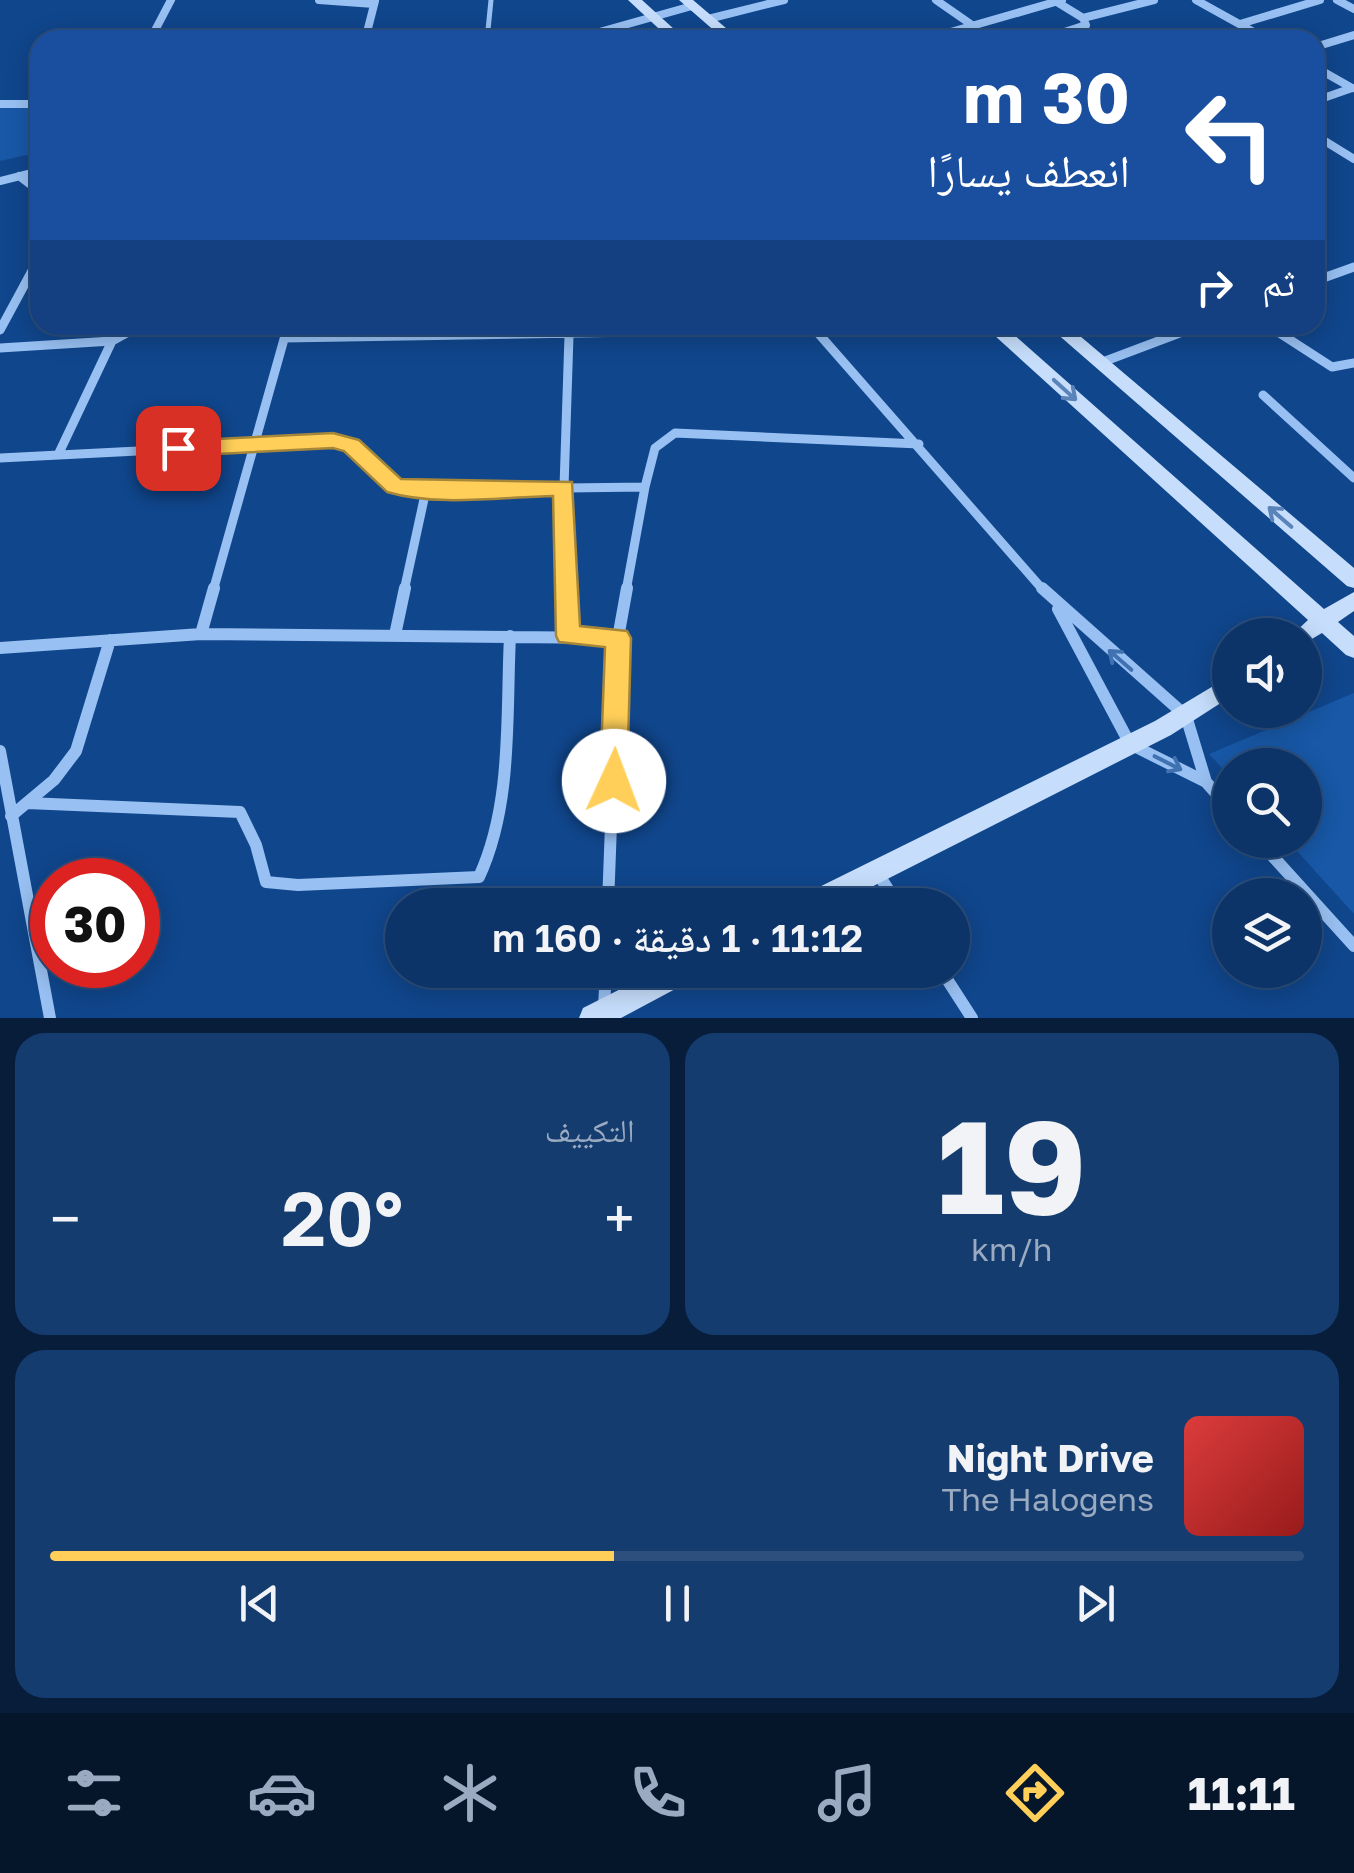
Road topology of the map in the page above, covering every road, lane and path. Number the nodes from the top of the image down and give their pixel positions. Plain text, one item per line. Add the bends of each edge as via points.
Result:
1 (171, 0) edge
2 (319, 0) edge
3 (490, 0) edge
4 (634, 0) edge
5 (784, 0) edge
6 (936, 0) edge
7 (1154, 0) edge
8 (1196, 0) edge
9 (1320, 0) edge
10 (1337, 0) edge
11 (1059, 1) edge
12 (374, 2) edge
13 (688, 3) edge
14 (1354, 9) edge
15 (654, 18) junction
16 (1083, 18) junction
17 (708, 19) junction
18 (1240, 24) junction
19 (972, 25) junction
20 (155, 30) edge
21 (368, 30) edge
22 (488, 30) edge
23 (609, 30) edge
24 (668, 30) edge
25 (721, 30) edge
26 (956, 30) edge
27 (1075, 30) edge
28 (1250, 30) edge
29 (1354, 34) edge
30 (1325, 44) edge
31 (1325, 72) edge
32 (1353, 88) edge
33 (1325, 98) edge
34 (0, 104) edge
35 (30, 104) edge
36 (1325, 141) edge
37 (1354, 159) edge
38 (30, 173) edge
39 (19, 176) junction
40 (0, 180) edge
41 (30, 184) edge
42 (1354, 266) edge
43 (30, 273) edge
44 (1325, 278) edge
45 (4, 318) edge
46 (0, 330) edge
47 (123, 335) edge
48 (286, 335) edge
49 (432, 335) edge
50 (575, 335) edge
51 (826, 335) edge
52 (1003, 335) edge
53 (1067, 335) edge
54 (1174, 335) edge
55 (1282, 335) edge
56 (569, 336) junction
57 (285, 338) junction
58 (431, 338) junction
59 (112, 341) junction
60 (0, 348) edge
61 (1354, 363) edge
62 (1100, 364) junction
63 (1263, 395) dead end
64 (257, 444) junction
65 (920, 444) junction
66 (58, 455) junction
67 (0, 458) edge
68 (1354, 478) edge
69 (564, 487) junction
70 (645, 487) junction
71 (426, 490) junction
72 (1354, 580) edge
73 (1354, 600) edge
74 (1055, 604) junction
75 (1301, 618) edge
76 (1322, 621) edge
77 (1322, 633) edge
78 (201, 634) junction
79 (395, 635) junction
80 (510, 636) junction
81 (568, 636) junction
82 (618, 638) junction
83 (110, 640) junction
84 (0, 648) edge
85 (1354, 650) edge
86 (1212, 698) edge
87 (1186, 716) junction
88 (1130, 744) junction
89 (0, 751) edge
90 (2, 781) edge
91 (1206, 782) junction
92 (1212, 789) edge
93 (27, 803) junction
94 (12, 816) junction
95 (1274, 858) edge
96 (876, 870) junction
97 (609, 888) edge
98 (842, 888) edge
99 (887, 888) edge
100 (1354, 946) edge
101 (603, 988) edge
102 (651, 988) edge
103 (953, 988) edge
104 (598, 1015) edge
105 (50, 1018) edge
106 (972, 1018) edge

1 - 20 street
2 - 12 street
3 - 22 lane
4 - 15 street
5 - 17 street
6 - 19 street
7 - 16 street
8 - 18 street
9 - 18 street
10 - 14 street
11 - 16 street
11 - 19 street
12 - 21 street
13 - 15 street
13 - 17 street
15 - 23 street
15 - 24 street
16 - 27 street via 1086,25
17 - 25 street
18 - 28 street
19 - 26 street
29 - 30 street
31 - 32 street
32 - 33 street
34 - 35 street
36 - 37 street
38 - 39 street
39 - 40 street
39 - 41 street
42 - 44 street
43 - 45 street
45 - 46 street
47 - 59 street
48 - 57 street
49 - 58 street
50 - 56 street
51 - 65 street
52 -> 75 street
53 - 62 street
54 - 62 street
55 - 61 street via 1332,367
56 - 58 street
56 - 69 street
57 - 58 street
57 - 64 street
59 - 60 street
59 - 66 street
72 -> 62 street
63 - 68 street
64 - 66 street
64 - 71 street via 333,440 351,445 395,486
64 - 78 street
65 - 70 street via 675,433 652,450
65 - 74 street
66 - 67 street
69 - 70 street
69 - 71 street
69 - 81 street
70 - 82 street
71 - 79 street
73 - 76 street
87 -> 74 street
74 - 88 street
77 - 85 street
78 - 79 street
78 - 83 street
79 - 80 street
80 - 81 street
80 - 93 street via 497,826 479,877 266,882 240,812
81 - 82 street
82 - 97 street
83 - 84 street
83 - 93 street via 76,752
86 - 87 street
87 - 88 street
87 - 91 street
88 -> 91 street
88 - 96 street
89 - 90 street
90 - 94 street
91 - 92 street
93 - 94 street
94 - 105 street
95 - 100 street
96 - 98 street
96 - 99 street
101 - 104 street
102 - 104 street
103 - 106 street

